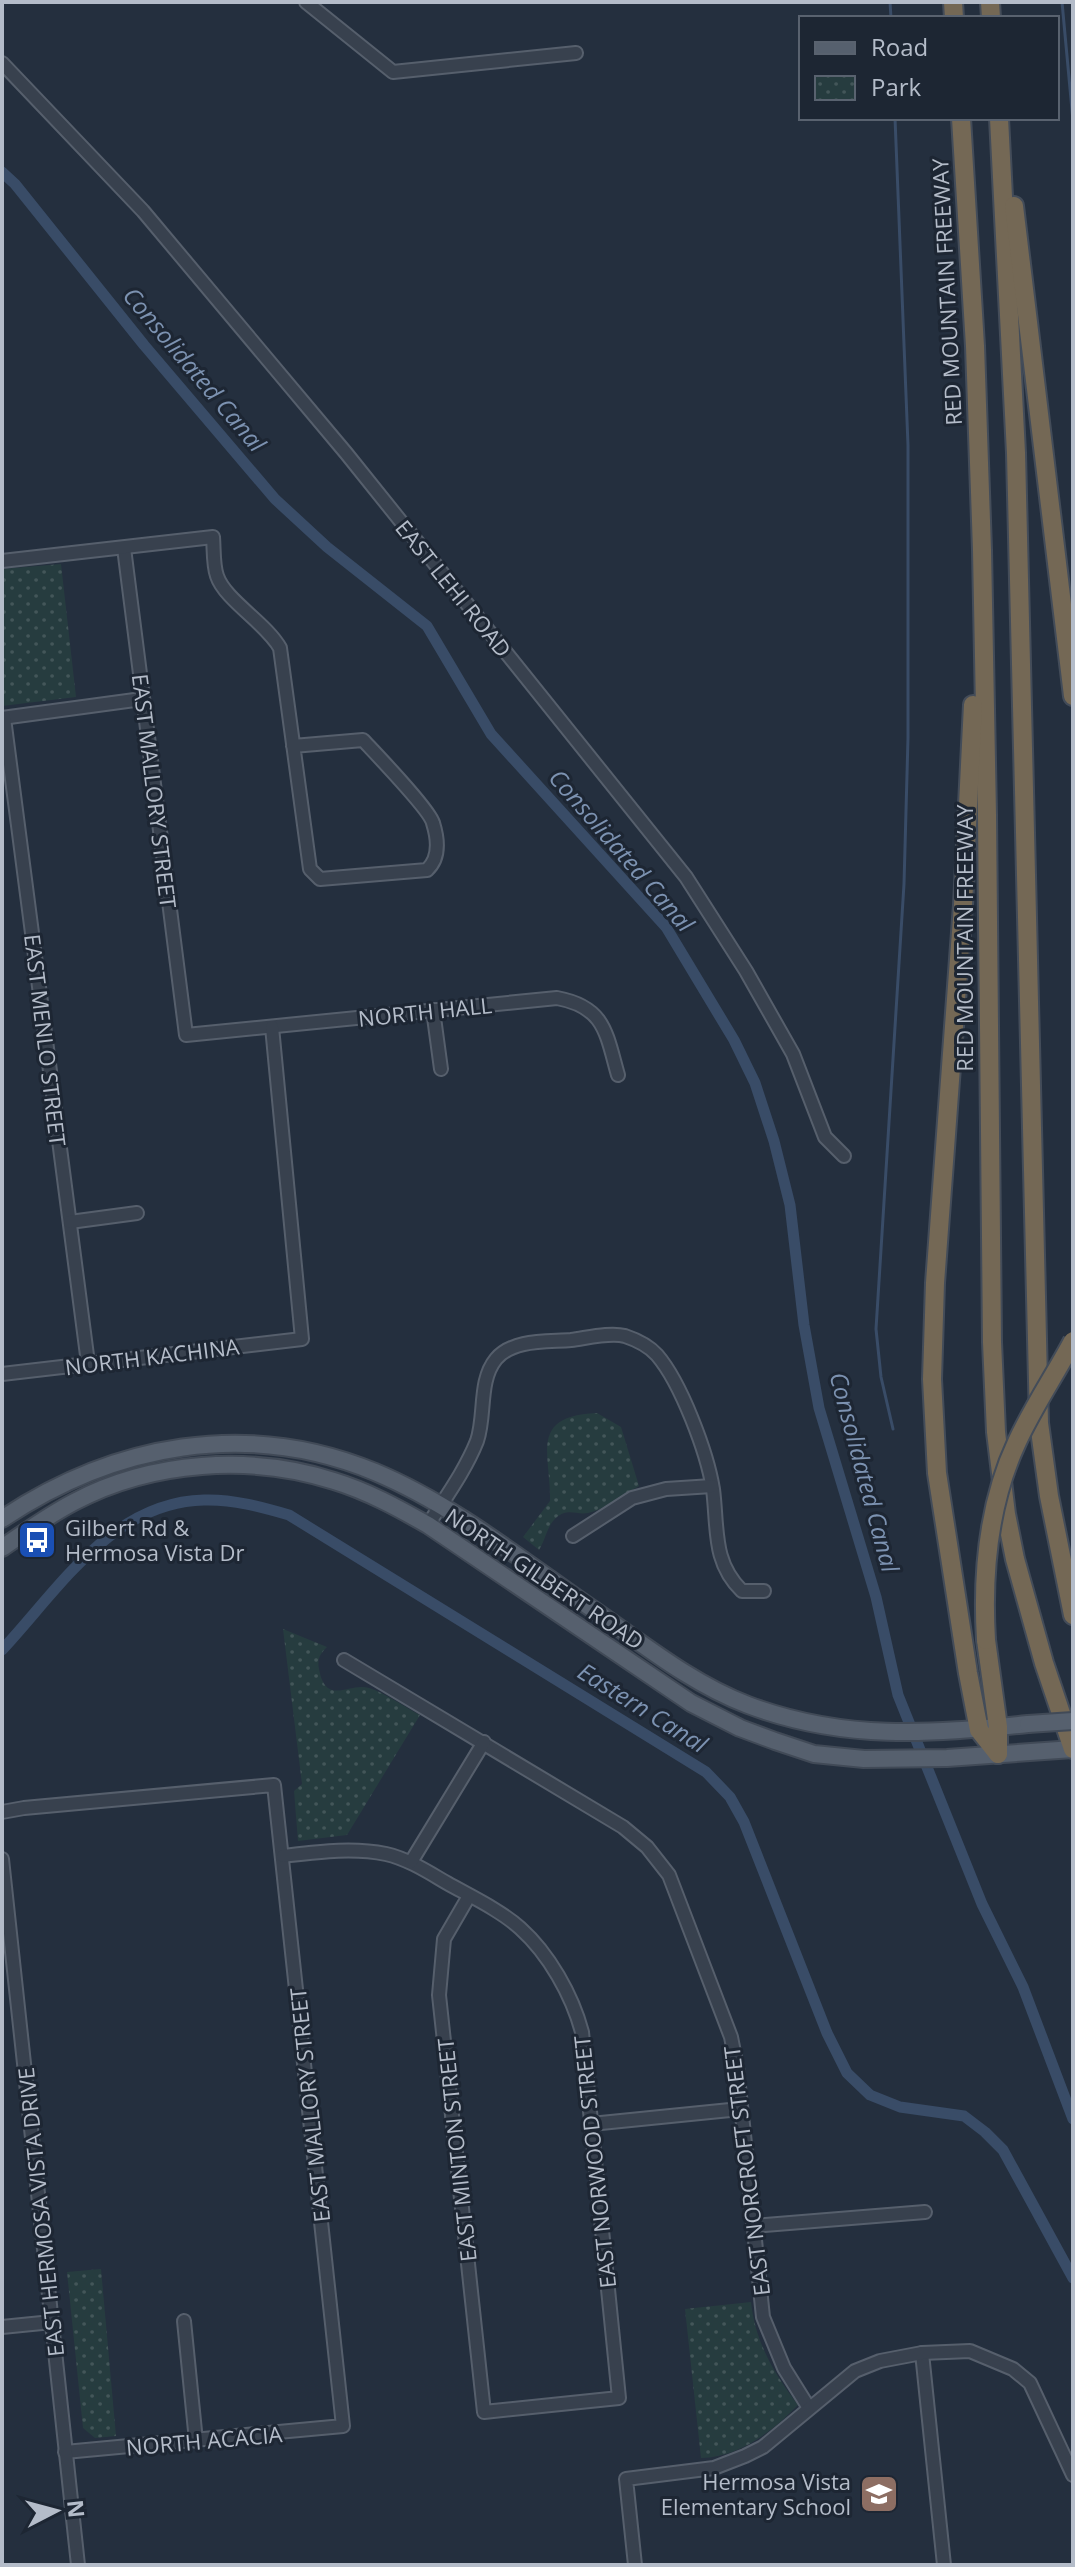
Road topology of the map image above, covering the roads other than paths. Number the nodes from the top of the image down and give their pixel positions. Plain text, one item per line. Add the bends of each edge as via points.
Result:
1 (306, 2) edge
2 (576, 53) dead end
3 (2, 63) edge
4 (961, 120) edge
5 (1000, 120) edge
6 (1000, 120) edge
7 (124, 548) junction
8 (982, 550) junction
9 (2, 561) edge
10 (1073, 696) edge
11 (142, 699) junction
12 (3, 718) edge
13 (293, 746) junction
14 (433, 1010) junction
15 (272, 1027) junction
16 (186, 1035) joint
17 (441, 1069) dead end
18 (618, 1075) dead end
19 (844, 1156) dead end
20 (137, 1213) dead end
21 (70, 1222) junction
22 (1073, 1341) edge
23 (88, 1363) junction
24 (2, 1374) edge
25 (712, 1486) junction
26 (440, 1505) junction
27 (2, 1519) edge
28 (428, 1525) junction
29 (573, 1536) dead end
30 (2, 1548) edge
31 (764, 1591) dead end
32 (1073, 1615) edge
33 (344, 1660) dead end
34 (1073, 1721) edge
35 (998, 1727) junction
36 (979, 1730) junction
37 (484, 1742) junction
38 (1073, 1749) edge
39 (998, 1754) junction
40 (2, 1812) edge
41 (283, 1856) junction
42 (2, 1859) edge
43 (411, 1862) junction
44 (469, 1896) junction
45 (740, 2109) junction
46 (591, 2124) junction
47 (925, 2212) dead end
48 (753, 2226) junction
49 (184, 2321) dead end
50 (52, 2322) junction
51 (2, 2327) edge
52 (922, 2353) junction
53 (619, 2398) joint
54 (809, 2408) junction
55 (343, 2426) joint
56 (196, 2441) junction
57 (65, 2452) junction
58 (1073, 2475) edge
59 (78, 2565) edge
60 (635, 2565) edge
61 (944, 2565) edge

1 - 2 street via 393,72
3 - 19 street, EAST LEHI ROAD via 163,234 686,877 793,1054 825,1137
4 - 8 highway, RED MOUNTAIN FREEWAY
5 - 10 highway via 1023,266
6 - 32 highway via 1017,485 1039,1407 1047,1484
7 - 9 street
7 - 11 street, EAST MALLORY STREET
7 - 13 street via 213,537 217,576 226,591 280,648
8 - 36 highway via 973,600 969,814 932,1379 943,1525
8 - 38 highway, RED MOUNTAIN FREEWAY via 996,1432 1015,1559
11 - 12 street
11 - 16 street, EAST MALLORY STREET
12 - 21 street, EAST MENLO STREET
13 - 13 street via 310,869 320,879 427,870 434,863 433,820 363,740
14 - 15 street, NORTH HALL
14 - 17 street
14 - 18 street, NORTH HALL via 557,998 580,1002 606,1034
15 - 16 street, NORTH HALL
15 - 23 street, NORTH KACHINA via 302,1339
20 - 21 street
21 - 23 street, EAST MENLO STREET
22 - 35 highway, bridge via 1015,1445 997,1499 983,1594
23 - 24 street, NORTH KACHINA
25 - 26 street via 689,1413 668,1372 656,1354 622,1335 522,1344 504,1351 487,1378 478,1439
25 - 29 street via 632,1498
25 - 31 street via 727,1577 742,1591
26 - 27 main road, NORTH GILBERT ROAD via 346,1461 274,1445 224,1444 116,1461 33,1498
26 - 28 street
26 - 36 main road, NORTH GILBERT ROAD via 708,1686 748,1705 842,1730
28 - 30 main road, NORTH GILBERT ROAD via 333,1480 261,1467 212,1466 176,1469 104,1489
28 - 39 main road, NORTH GILBERT ROAD via 719,1718 814,1754 894,1759
33 - 37 street, EAST NORCROFT STREET
34 - 35 main road, NORTH GILBERT ROAD, bridge
35 - 36 main road, NORTH GILBERT ROAD
35 - 39 highway
36 - 39 highway
37 - 43 street
37 - 45 street, EAST NORCROFT STREET via 623,1827 669,1875 731,2037
38 - 39 main road, NORTH GILBERT ROAD
40 - 41 street, EAST MALLORY STREET via 274,1785
41 - 43 street, EAST NORWOOD STREET via 361,1850
41 - 55 street, EAST MALLORY STREET
42 - 50 street, EAST HERMOSA VISTA DRIVE
43 - 44 street, EAST NORWOOD STREET
44 - 46 street, EAST NORWOOD STREET via 520,1927 575,2006
44 - 53 street, EAST MINTON STREET via 444,1939 439,1995 484,2412
45 - 46 street
45 - 48 street, EAST NORCROFT STREET
46 - 53 street, EAST NORWOOD STREET
47 - 48 street
48 - 54 street, EAST NORCROFT STREET via 763,2317 784,2368
49 - 56 street
50 - 51 street
50 - 57 street, EAST HERMOSA VISTA DRIVE
52 - 54 street via 855,2371
52 - 58 street via 970,2351 1013,2369 1030,2383
52 - 61 street
54 - 60 street via 763,2447 722,2466 626,2479
55 - 56 street, NORTH ACACIA
56 - 57 street, NORTH ACACIA
57 - 59 street, EAST HERMOSA VISTA DRIVE

